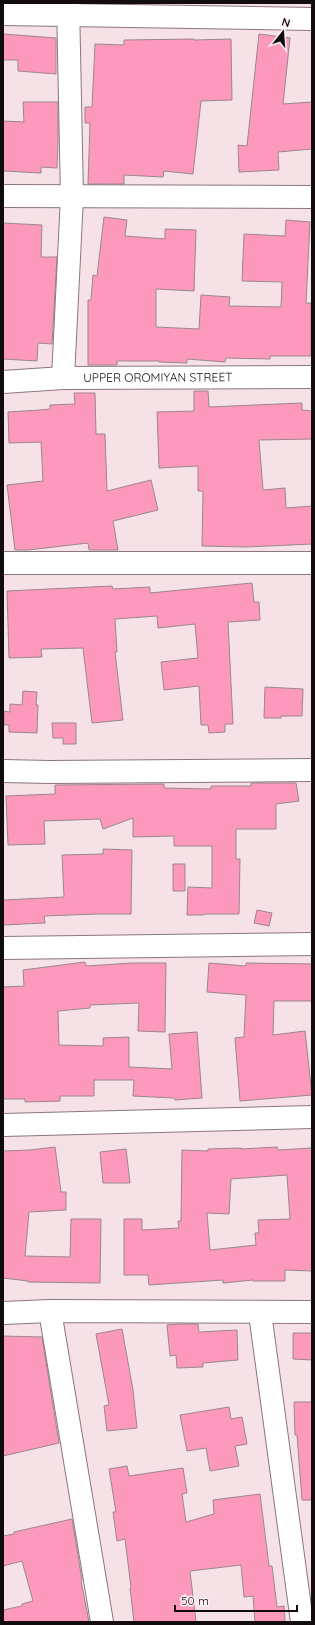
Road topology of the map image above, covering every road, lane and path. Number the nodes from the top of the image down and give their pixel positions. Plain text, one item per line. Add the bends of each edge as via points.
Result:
1 (68, 9) edge
2 (3, 14) edge
3 (312, 19) edge
4 (3, 196) edge
5 (72, 197) junction
6 (312, 197) edge
7 (312, 377) edge
8 (63, 378) junction
9 (3, 382) edge
10 (3, 563) edge
11 (312, 563) edge
12 (312, 770) edge
13 (3, 771) edge
14 (312, 944) edge
15 (3, 948) edge
16 (312, 1117) edge
17 (3, 1125) edge
18 (50, 1311) junction
19 (260, 1312) junction
20 (312, 1312) edge
21 (3, 1313) edge
22 (102, 1622) edge
23 (302, 1622) edge

1 - 2 street
1 - 3 street
1 - 5 street
4 - 5 street
5 - 6 street
5 - 8 street
7 - 8 street, UPPER OROMIYAN STREET
8 - 9 street, UPPER OROMIYAN STREET
10 - 11 street
12 - 13 street
14 - 15 street
16 - 17 street
18 - 19 street
18 - 21 street
18 - 22 street
19 - 20 street
19 - 23 street

